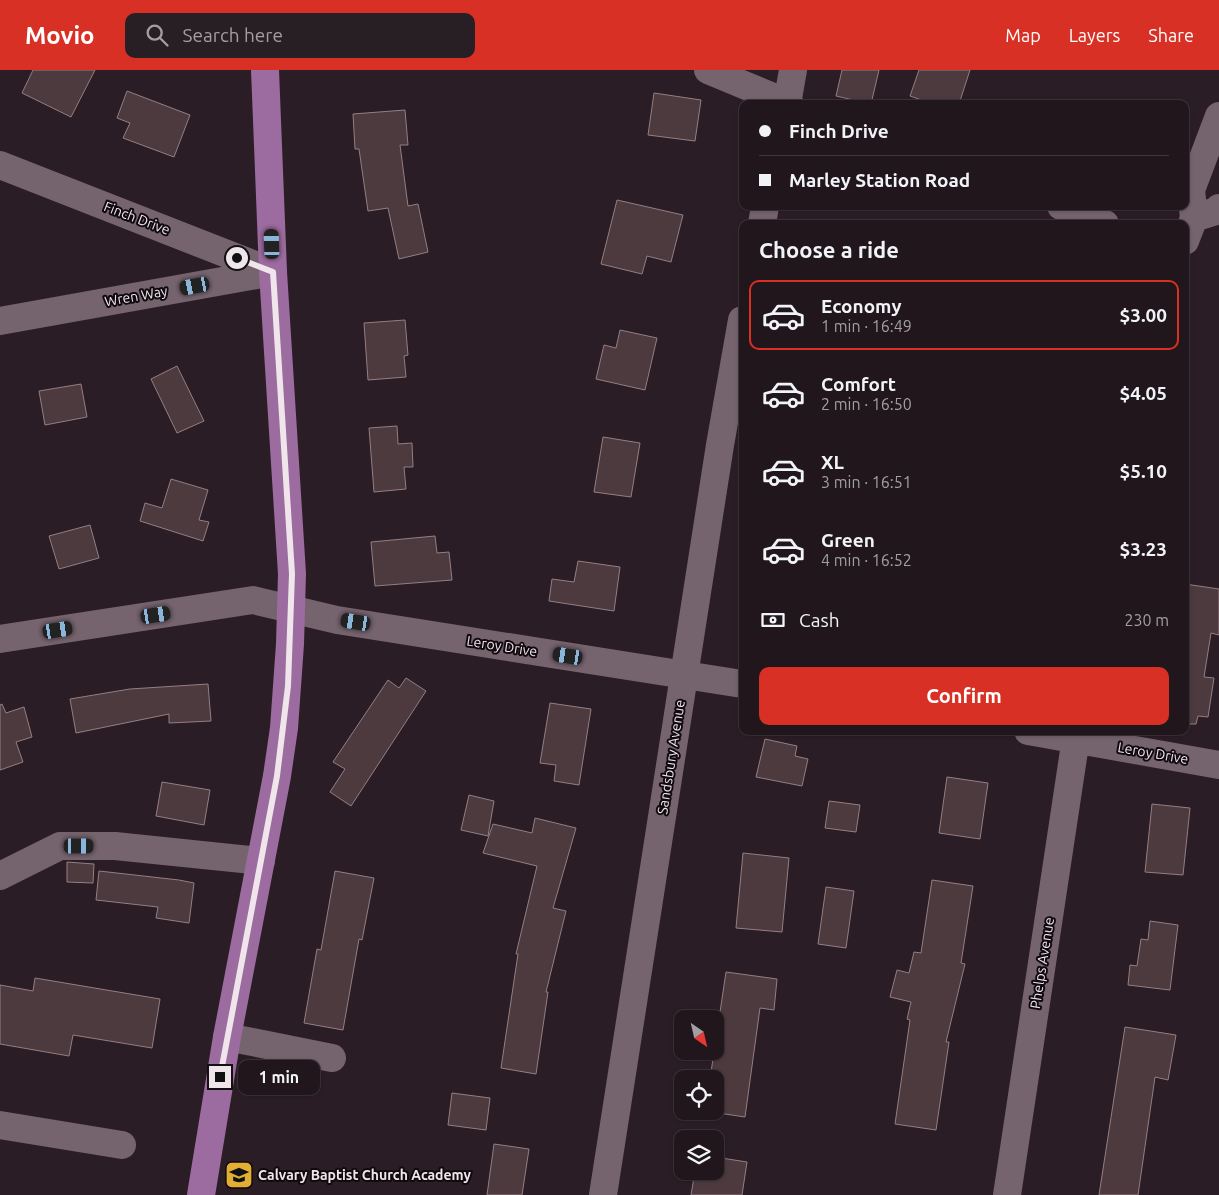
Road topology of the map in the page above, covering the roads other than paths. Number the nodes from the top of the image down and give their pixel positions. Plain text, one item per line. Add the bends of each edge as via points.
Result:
1 (265, 70) edge
2 (708, 70) edge
3 (793, 70) edge
4 (781, 100) edge
5 (788, 100) edge
6 (1219, 116) edge
7 (0, 165) edge
8 (1219, 208) edge
9 (1071, 210) edge
10 (1095, 220) edge
11 (1190, 230) edge
12 (273, 272) junction
13 (0, 321) edge
14 (739, 337) edge
15 (292, 609) junction
16 (0, 639) edge
17 (684, 674) junction
18 (739, 683) edge
19 (1076, 735) edge
20 (1219, 765) edge
21 (261, 861) junction
22 (0, 876) edge
23 (227, 1037) junction
24 (332, 1058) dead end
25 (0, 1125) edge
26 (122, 1145) dead end
27 (201, 1195) edge
28 (603, 1195) edge
29 (1007, 1195) edge

1 - 12 main road
2 - 4 street
3 - 5 street
6 - 11 street via 1191,190
7 - 12 street, Finch Drive
8 - 11 street
9 - 10 street
12 - 13 street, Wren Way
12 - 15 main road
14 - 17 street, Sandsbury Avenue
15 - 16 street, Leroy Drive via 253,600
15 - 17 street, Leroy Drive via 337,620
15 - 21 main road via 284,728
17 - 18 street, Leroy Drive
17 - 28 street, Sandsbury Avenue
19 - 20 street, Leroy Drive
19 - 29 street, Phelps Avenue
21 - 22 street via 115,846 60,846
21 - 23 main road
23 - 24 street
23 - 27 main road
25 - 26 street

